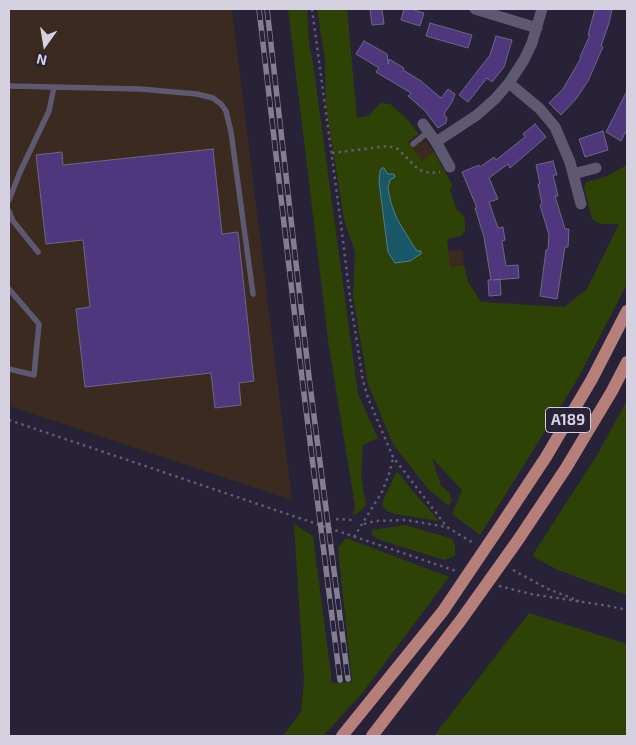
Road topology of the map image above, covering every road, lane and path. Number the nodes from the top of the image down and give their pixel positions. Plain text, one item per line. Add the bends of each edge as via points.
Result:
1 (312, 9) edge
2 (475, 9) edge
3 (542, 9) edge
4 (538, 28) junction
5 (509, 83) junction
6 (9, 86) edge
7 (54, 87) junction
8 (425, 128) joint
9 (436, 142) junction
10 (413, 144) dead end
11 (450, 167) dead end
12 (596, 168) dead end
13 (573, 174) junction
14 (9, 200) edge
15 (581, 204) dead end
16 (9, 211) edge
17 (38, 252) dead end
18 (9, 289) edge
19 (253, 294) dead end
20 (627, 312) edge
21 (627, 362) edge
22 (9, 369) edge
23 (9, 420) edge
24 (393, 457) junction
25 (336, 519) dead end
26 (352, 520) dead end
27 (363, 524) junction
28 (448, 526) junction
29 (333, 530) dead end
30 (354, 537) dead end
31 (481, 548) dead end
32 (513, 570) dead end
33 (627, 610) edge
34 (342, 736) edge
35 (372, 736) edge

1 - 24 path via 363,381
2 - 4 street
3 - 4 street
4 - 5 street via 524,60
5 - 9 street via 477,115
5 - 13 street via 549,119 563,143
6 - 7 lane
7 - 14 lane via 49,110
7 - 19 lane via 197,94 213,98 220,104 226,111 231,132
8 - 9 street
8 - 10 lane
9 - 11 street
12 - 13 street
13 - 15 street
16 - 17 lane via 13,221
18 - 22 lane via 40,324 34,375
20 - 34 main road, A189 via 546,458 501,525 443,611
21 - 35 main road, A189 via 566,468 518,540 462,620
23 - 29 path
24 - 27 path via 382,492
24 - 28 path
25 - 26 path
27 - 28 path via 389,520
27 - 30 path
28 - 31 path
32 - 33 path via 579,601

